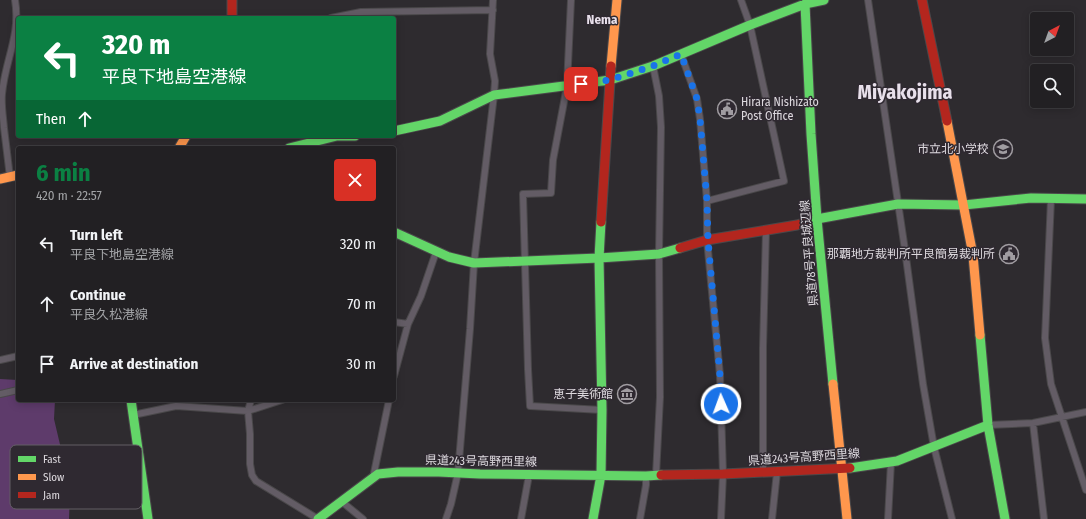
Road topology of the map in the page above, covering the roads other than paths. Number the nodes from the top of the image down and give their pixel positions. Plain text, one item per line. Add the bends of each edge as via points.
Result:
1 (15, 0) edge
2 (232, 0) edge
3 (493, 0) edge
4 (571, 0) edge
5 (617, 0) edge
6 (741, 0) edge
7 (824, 0) edge
8 (868, 0) edge
9 (922, 0) edge
10 (805, 2) edge
11 (493, 10) junction
12 (17, 16) edge
13 (232, 16) edge
14 (341, 16) edge
15 (750, 25) junction
16 (16, 29) edge
17 (681, 54) junction
18 (653, 66) junction
19 (610, 80) junction
20 (567, 86) junction
21 (494, 95) junction
22 (396, 131) edge
23 (329, 138) edge
24 (296, 146) edge
25 (14, 176) edge
26 (0, 179) edge
27 (1051, 199) junction
28 (1086, 199) edge
29 (707, 201) junction
30 (898, 204) junction
31 (964, 205) junction
32 (817, 219) junction
33 (766, 230) junction
34 (396, 232) edge
35 (708, 240) junction
36 (436, 252) junction
37 (659, 254) junction
38 (599, 258) junction
39 (525, 260) junction
40 (474, 263) junction
41 (396, 322) edge
42 (408, 324) junction
43 (16, 356) edge
44 (0, 360) edge
45 (396, 369) edge
46 (16, 390) edge
47 (0, 394) edge
48 (131, 402) edge
49 (250, 402) edge
50 (276, 402) edge
51 (389, 402) edge
52 (602, 410) junction
53 (248, 411) junction
54 (1086, 412) edge
55 (133, 415) junction
56 (1061, 417) junction
57 (1033, 423) junction
58 (988, 425) junction
59 (137, 445) edge
60 (934, 447) junction
61 (891, 462) junction
62 (841, 469) junction
63 (763, 472) junction
64 (777, 472) junction
65 (458, 473) junction
66 (723, 474) junction
67 (529, 475) junction
68 (601, 475) junction
69 (656, 475) junction
70 (646, 476) junction
71 (142, 477) edge
72 (374, 478) junction
73 (1086, 490) edge
74 (341, 501) junction
75 (148, 519) edge
76 (318, 519) edge
77 (363, 519) edge
78 (446, 519) edge
79 (521, 519) edge
80 (593, 519) edge
81 (640, 519) edge
82 (721, 519) edge
83 (772, 519) edge
84 (846, 519) edge
85 (888, 519) edge
86 (952, 519) edge
87 (1005, 519) edge
88 (1044, 519) edge

1 - 12 street
2 - 13 main road
3 - 11 street
4 - 20 street
5 - 19 main road
6 - 15 street
7 - 10 main road
8 - 30 street
9 - 31 main road
10 - 15 main road
10 - 32 main road, 県道78号平良城辺線
11 - 14 street via 361,12
11 - 21 street via 490,54 495,81
15 - 17 main road
15 - 29 street via 784,181
16 - 25 street via 2,94
17 - 18 main road
17 - 29 street via 697,99
18 - 19 main road
18 - 37 street via 659,96 661,127
19 - 20 main road
19 - 38 main road
20 - 21 main road
20 - 39 street via 553,160 551,193 523,194
21 - 22 main road via 440,121
21 - 40 street
23 - 24 main road
25 - 26 main road
27 - 28 main road
27 - 31 main road via 1031,198
27 - 56 street via 1045,338 1050,384
29 - 35 street
30 - 31 main road
30 - 32 main road
30 - 60 street via 922,384
31 - 58 main road via 973,255
32 - 33 main road
32 - 62 main road, 県道78号平良城辺線
33 - 35 main road
33 - 63 street
34 - 36 main road
35 - 37 main road
35 - 66 street via 720,376
36 - 40 main road
36 - 42 street
37 - 38 main road
37 - 69 street via 660,397
38 - 39 main road
38 - 52 main road
39 - 40 main road
39 - 52 street via 530,406
40 - 65 street
41 - 42 street
42 - 45 street
43 - 44 street
46 - 47 street
48 - 55 main road
49 - 53 street
50 - 53 street
51 - 72 street
52 - 68 main road
53 - 55 street via 176,406
53 - 76 street via 252,475 256,481
54 - 56 street
55 - 59 main road
56 - 57 street
56 - 73 street
57 - 58 street
57 - 88 street
58 - 60 main road, 県道243号高野西里線
58 - 87 main road
60 - 61 main road, 県道243号高野西里線
60 - 86 street
61 - 62 main road, 県道243号高野西里線
61 - 85 street
62 - 64 main road, 県道243号高野西里線
62 - 84 main road, 県道78号平良城辺線
63 - 64 main road, 県道243号高野西里線
63 - 66 main road, 県道243号高野西里線
64 - 83 street
65 - 67 main road, 県道243号高野西里線
65 - 72 main road, 県道243号高野西里線 via 398,472 378,474
65 - 78 street
66 - 69 main road, 県道243号高野西里線
66 - 82 street
67 - 68 main road, 県道243号高野西里線
67 - 79 street
68 - 70 main road, 県道243号高野西里線
68 - 80 main road
69 - 70 main road, 県道243号高野西里線
70 - 81 street
71 - 75 main road
72 - 74 main road, 県道243号高野西里線
74 - 76 main road, 県道243号高野西里線
74 - 77 street

